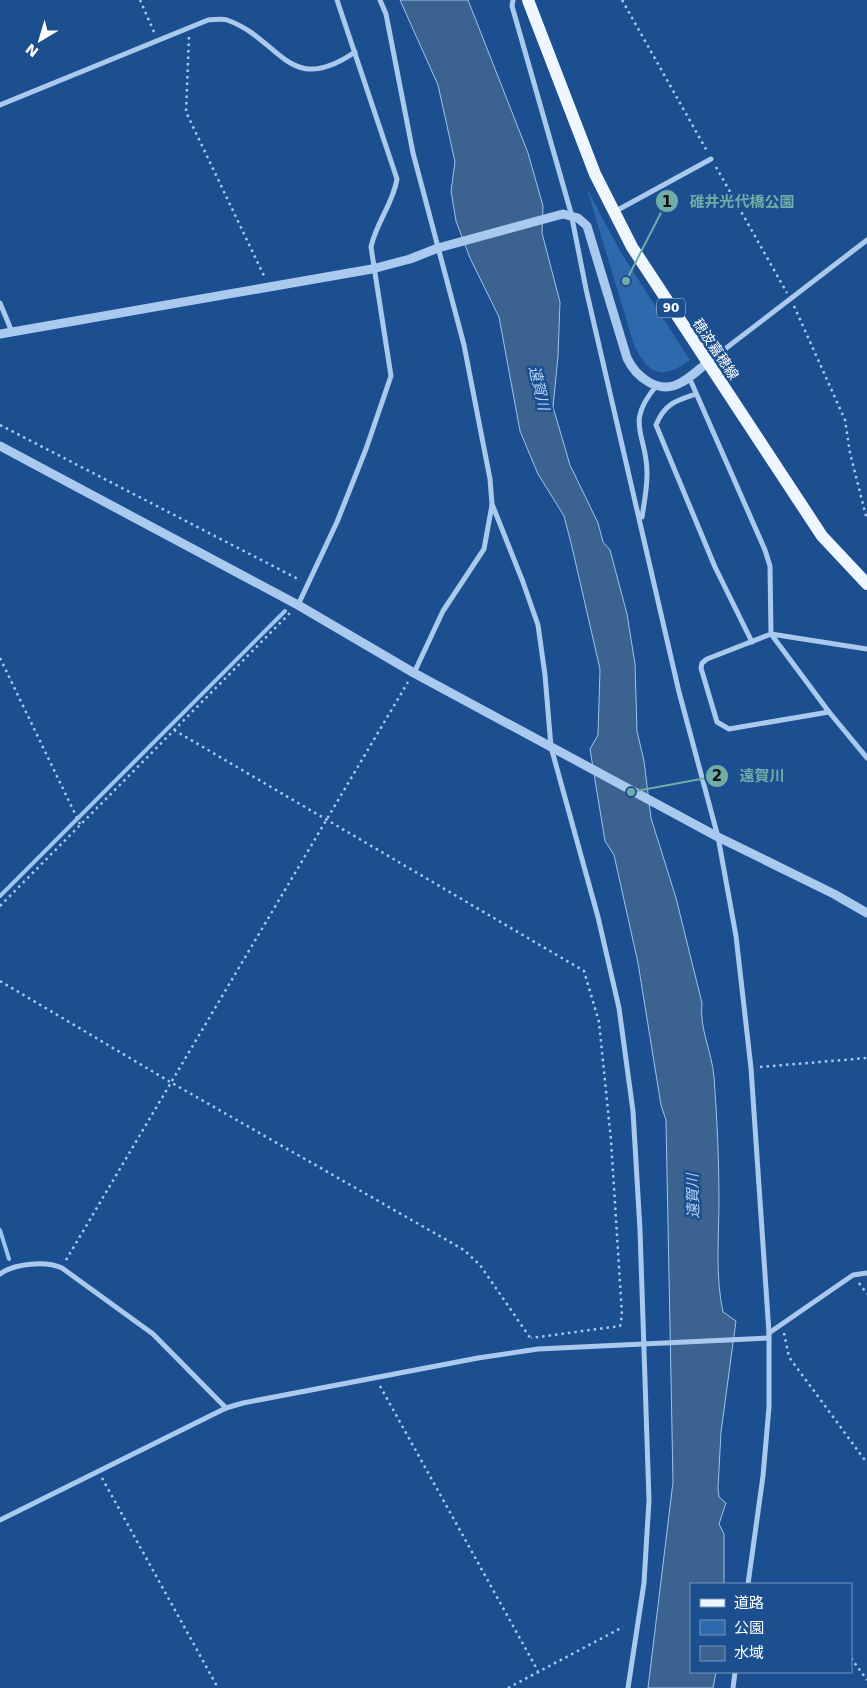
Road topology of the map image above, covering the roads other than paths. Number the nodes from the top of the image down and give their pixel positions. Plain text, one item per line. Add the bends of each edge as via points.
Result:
1 (337, 0) edge
2 (380, 0) edge
3 (513, 0) edge
4 (528, 0) edge
5 (355, 52) junction
6 (0, 105) edge
7 (711, 159) road end
8 (614, 213) junction
9 (572, 215) junction
10 (867, 240) edge
11 (443, 246) junction
12 (372, 269) junction
13 (0, 303) edge
14 (12, 332) junction
15 (0, 334) edge
16 (707, 363) junction
17 (689, 377) junction
18 (657, 385) junction
19 (696, 394) junction
20 (0, 446) edge
21 (492, 504) junction
22 (641, 523) junction
23 (867, 584) edge
24 (298, 605) junction
25 (771, 634) junction
26 (752, 642) junction
27 (867, 649) edge
28 (414, 673) junction
29 (829, 712) junction
30 (551, 747) junction
31 (867, 758) edge
32 (718, 837) junction
33 (867, 913) edge
34 (1, 1271) edge
35 (867, 1273) edge
36 (768, 1336) junction
37 (646, 1343) junction
38 (226, 1408) junction
39 (0, 1520) edge
40 (748, 1583) edge
41 (735, 1673) edge
42 (628, 1688) edge
43 (732, 1688) edge

1 - 5 street
2 - 11 street via 386,14 413,153
3 - 9 street via 512,6
4 - 8 main road, 穂波嘉穂線 / 90 via 595,174
5 - 6 street via 339,63 323,68 302,68 288,63 253,35 226,20 208,20
5 - 12 street via 397,179 392,199 374,233
7 - 8 street
8 - 16 main road, 穂波嘉穂線 / 90 via 651,278
9 - 11 street via 559,214
9 - 18 street via 587,226 632,369 640,378
9 - 22 street via 586,289
10 - 16 street
11 - 12 street
11 - 21 street via 490,479
12 - 14 street
12 - 24 street via 391,376 337,522
13 - 14 street
14 - 15 street
16 - 17 street
16 - 23 main road, 穂波嘉穂線 / 90 via 822,536
17 - 18 street via 680,384
17 - 19 street
18 - 22 street via 639,413 638,427 648,475
19 - 25 street via 770,566
19 - 26 street via 672,402 656,425 715,567
20 - 24 street
21 - 28 street via 484,550 443,612
21 - 30 street via 538,625
22 - 32 street via 679,692
24 - 28 street
25 - 26 street
25 - 27 street
25 - 29 street
26 - 29 street via 702,662 717,722 729,729
28 - 30 street
29 - 31 street
30 - 32 street
30 - 37 street via 598,917 619,1008 632,1112
32 - 33 street
32 - 36 street via 736,936 751,1068
34 - 38 street via 38,1263 62,1268 153,1334
35 - 36 street via 853,1275
36 - 37 street
36 - 40 street via 769,1407
37 - 38 street via 538,1349 478,1358
37 - 42 street via 649,1500 644,1583
38 - 39 street
41 - 43 street

